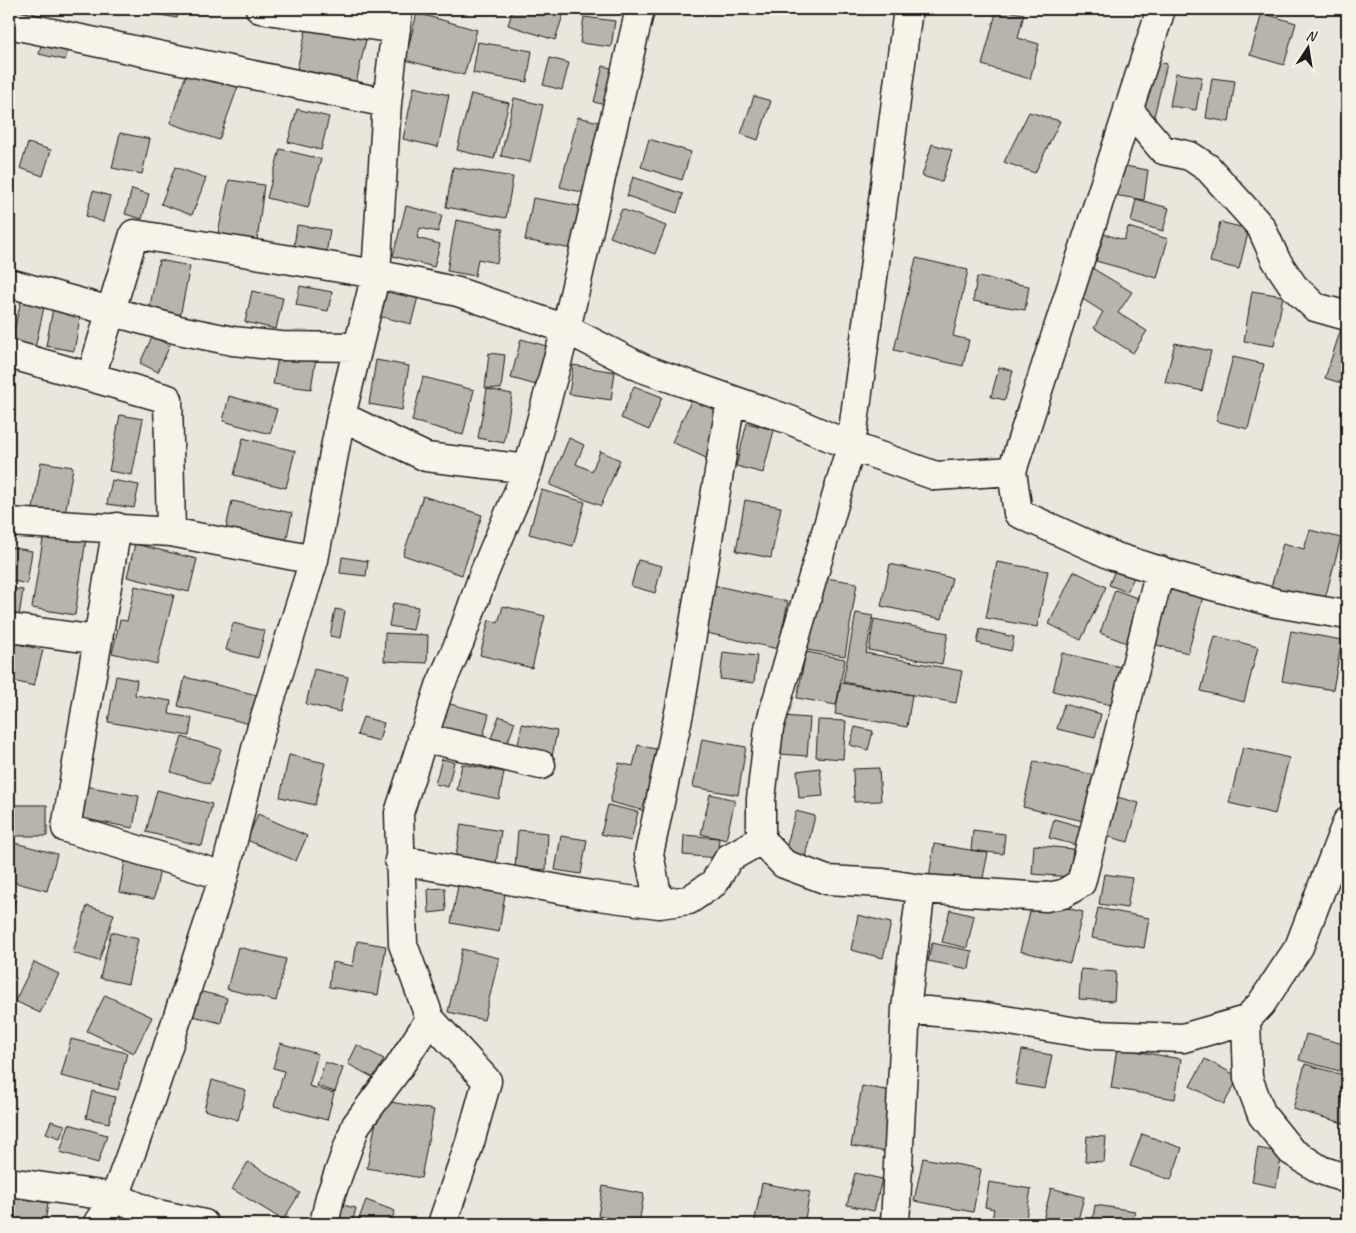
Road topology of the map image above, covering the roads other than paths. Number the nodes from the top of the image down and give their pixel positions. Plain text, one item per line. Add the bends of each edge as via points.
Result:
1 (260, 9) edge
2 (640, 9) edge
3 (908, 9) edge
4 (1162, 9) edge
5 (397, 19) edge
6 (9, 24) edge
7 (387, 103) junction
8 (1128, 109) junction
9 (376, 274) junction
10 (9, 283) edge
11 (110, 311) junction
12 (1347, 316) edge
13 (566, 328) junction
14 (357, 347) junction
15 (9, 354) edge
16 (91, 377) junction
17 (731, 400) junction
18 (341, 416) junction
19 (852, 446) junction
20 (528, 469) junction
21 (1012, 471) junction
22 (9, 522) edge
23 (117, 527) junction
24 (171, 532) junction
25 (314, 560) junction
26 (1160, 570) junction
27 (1347, 616) edge
28 (9, 628) edge
29 (98, 640) junction
30 (422, 737) junction
31 (541, 766) dead end
32 (1347, 822) edge
33 (760, 840) junction
34 (399, 860) junction
35 (224, 876) junction
36 (921, 889) junction
37 (659, 904) junction
38 (906, 1009) junction
39 (430, 1019) junction
40 (1246, 1020) junction
41 (1347, 1179) edge
42 (9, 1182) edge
43 (115, 1197) junction
44 (97, 1224) edge
45 (204, 1224) edge
46 (324, 1224) edge
47 (442, 1224) edge
48 (895, 1224) edge

1 - 5 street
2 - 13 street
3 - 19 street
4 - 8 street
5 - 7 street
6 - 7 street
7 - 9 street
8 - 12 street via 1163,150 1190,156 1208,168 1261,226 1276,260 1294,287 1315,307
8 - 21 street
9 - 11 street via 134,234
9 - 13 street via 458,292
9 - 14 street
10 - 11 street
11 - 14 street via 233,341 281,346
11 - 16 street
13 - 17 street via 642,368
13 - 20 street
14 - 18 street
15 - 16 street
16 - 24 street via 168,399
17 - 19 street
17 - 37 street via 680,708 649,854
18 - 20 street via 426,457
18 - 25 street
19 - 21 street via 936,476
19 - 33 street via 769,728
20 - 30 street via 484,573
21 - 26 street via 1018,513 1113,556
22 - 23 street
23 - 24 street
23 - 29 street
24 - 25 street
25 - 35 street via 260,733
26 - 27 street via 1276,603
26 - 36 street via 1081,883 1063,894 1046,897
28 - 29 street
29 - 35 street via 66,828
30 - 31 street
30 - 34 street via 399,812
32 - 40 street via 1298,947 1261,1004
33 - 36 street via 784,864 826,880
33 - 37 street via 729,858 714,883 689,900
34 - 37 street
34 - 39 street via 403,944
35 - 43 street
36 - 38 street
38 - 40 street via 980,1016 1095,1035 1183,1038
38 - 48 street
39 - 46 street via 356,1125 330,1197
39 - 47 street via 487,1081
40 - 41 street via 1248,1078 1262,1116 1291,1151 1322,1170
42 - 43 street
43 - 44 street
43 - 45 street via 153,1213

